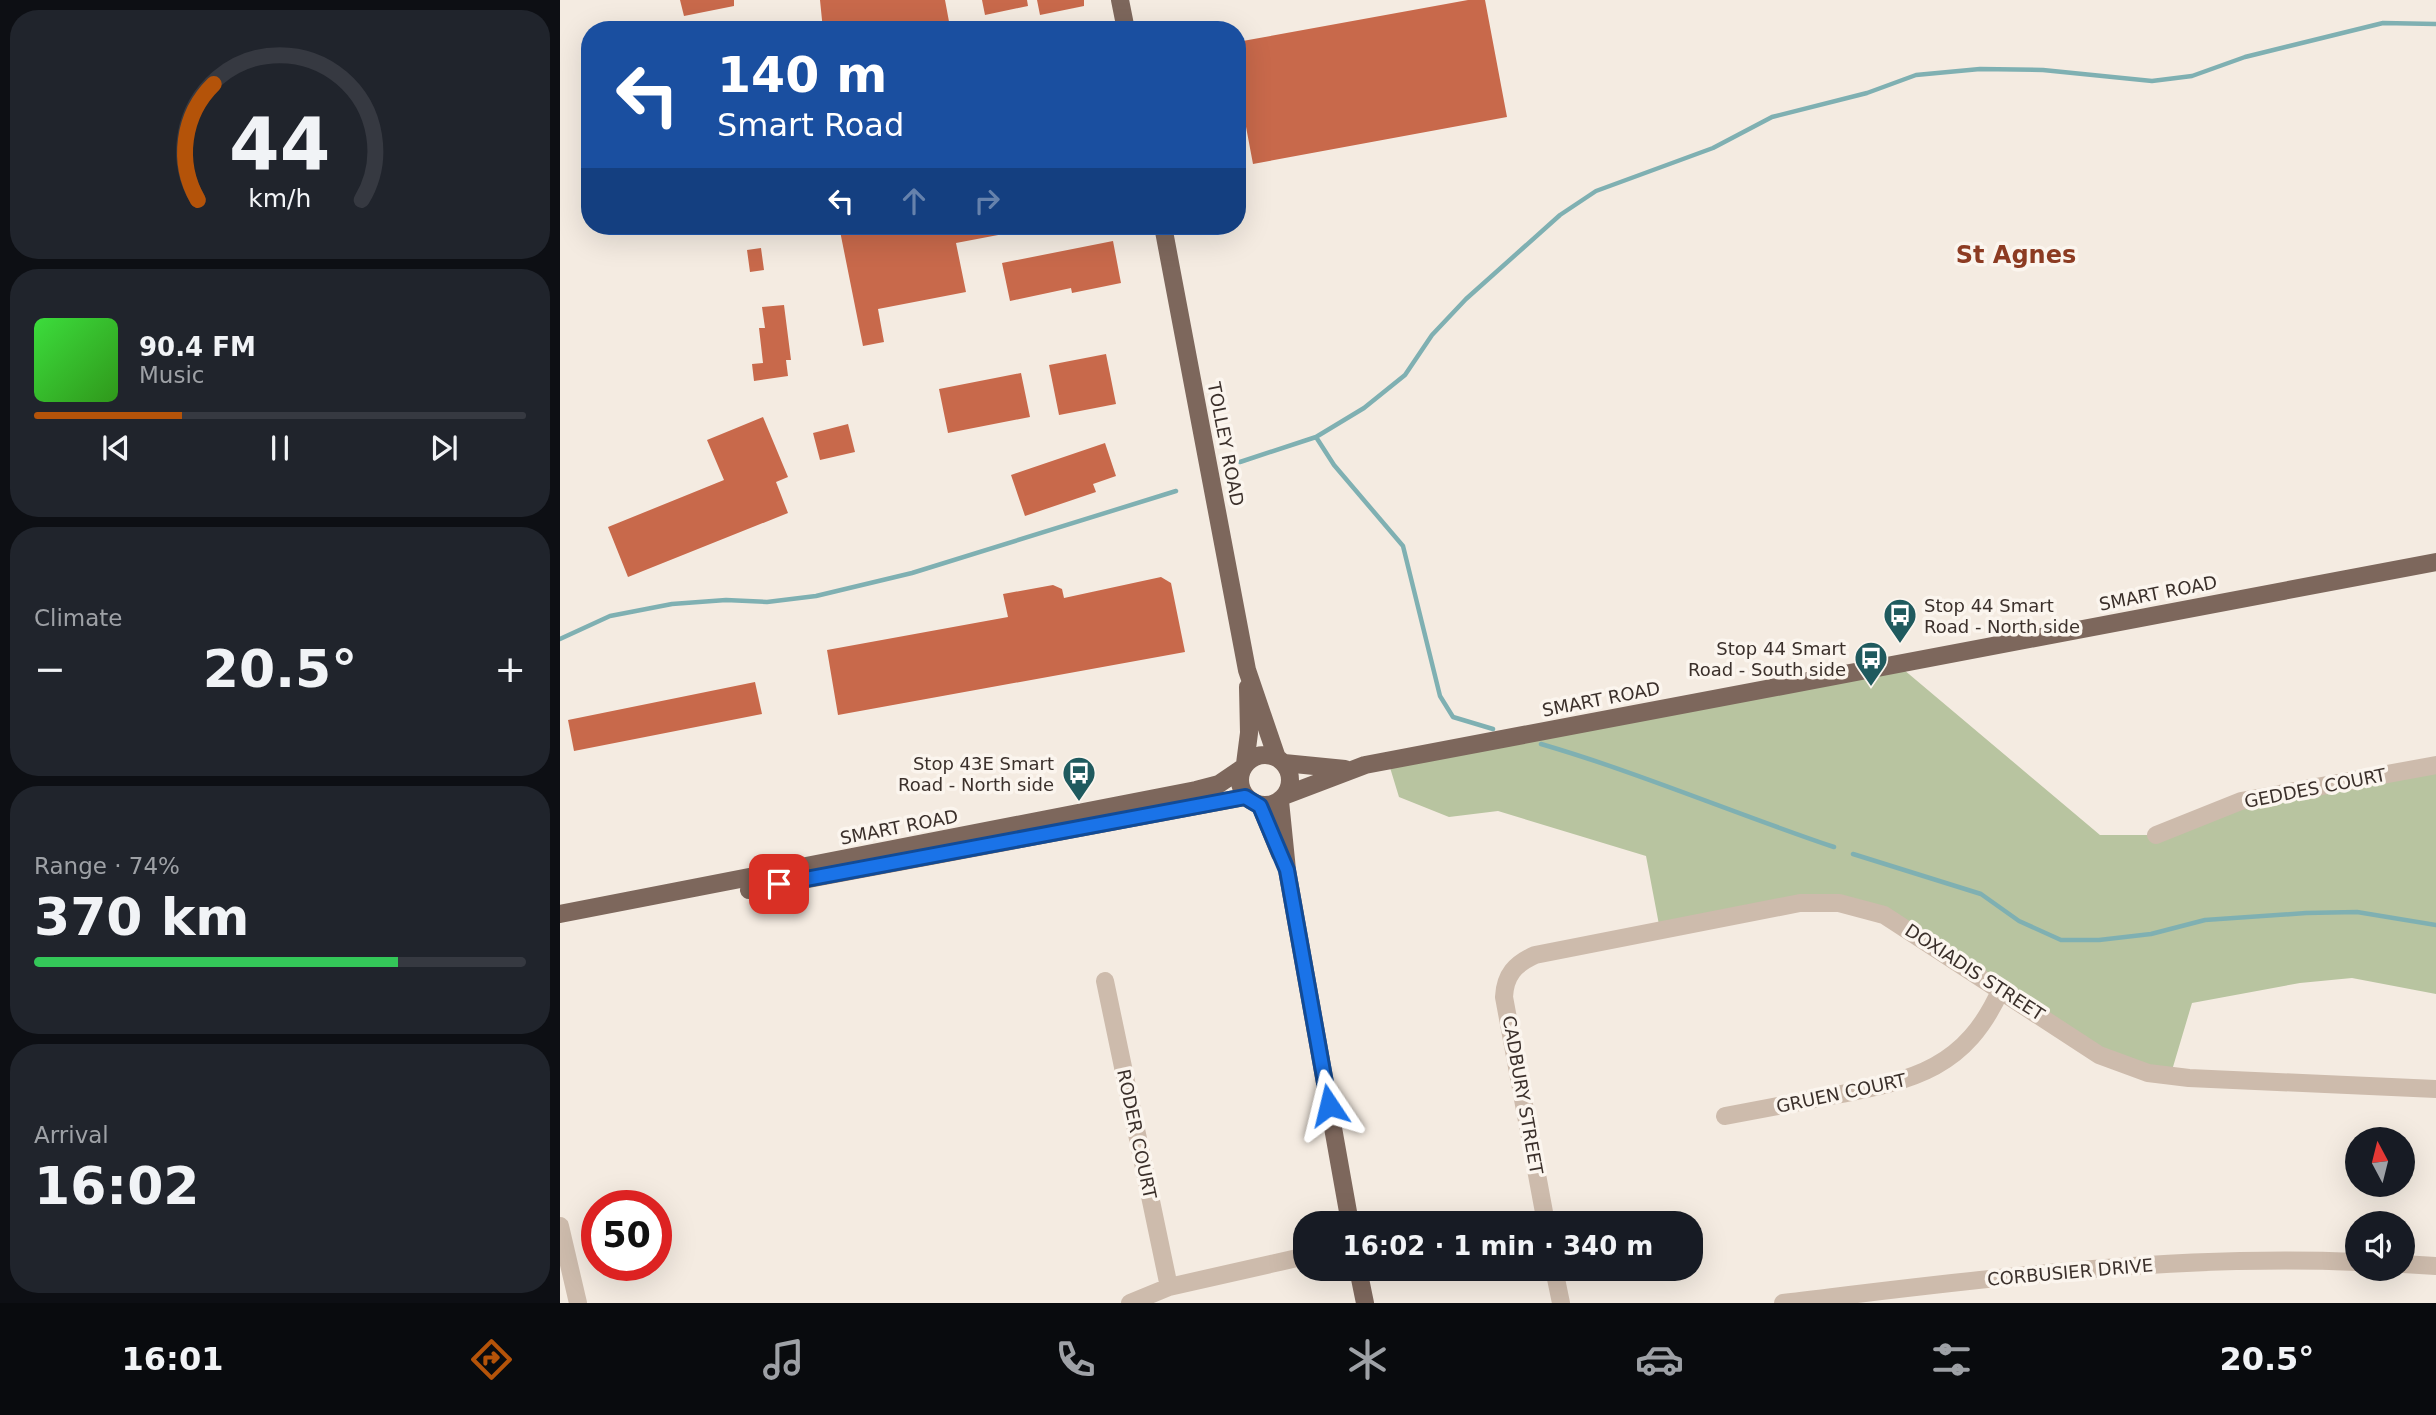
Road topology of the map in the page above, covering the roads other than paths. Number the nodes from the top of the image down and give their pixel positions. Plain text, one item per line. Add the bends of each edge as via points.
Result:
1 (1120, 0) edge
2 (1124, 21) edge
3 (1165, 235) edge
4 (2436, 562) edge
5 (1247, 670) junction
6 (1281, 760) junction
7 (2436, 765) edge
8 (1243, 767) junction
9 (1352, 769) junction
10 (1283, 798) junction
11 (1253, 801) junction
12 (2156, 835) dead end
13 (1287, 870) junction
14 (560, 914) edge
15 (560, 926) edge
16 (1512, 969) joint
17 (1105, 981) dead end
18 (2001, 989) junction
19 (2436, 1089) edge
20 (1725, 1116) dead end
21 (1348, 1211) edge
22 (1544, 1211) edge
23 (560, 1226) edge
24 (1293, 1258) edge
25 (2345, 1262) edge
26 (2415, 1265) edge
27 (2436, 1266) edge
28 (1360, 1281) edge
29 (1557, 1281) edge
30 (1169, 1287) junction
31 (578, 1303) edge
32 (1130, 1303) edge
33 (1365, 1303) edge
34 (1561, 1303) edge
35 (1783, 1303) edge

1 - 2 main road
3 - 5 main road, TOLLEY ROAD
4 - 9 main road, SMART ROAD
5 - 6 main road, TOLLEY ROAD
5 - 8 main road, TOLLEY ROAD via 1249,733
6 - 8 main road via 1259,755
6 - 9 main road, SMART ROAD
6 - 10 main road via 1289,771 1290,787
7 - 12 street, GEDDES COURT via 2241,801
8 - 11 main road via 1239,780
8 - 14 main road, SMART ROAD via 1219,783 1196,790
9 - 10 main road, SMART ROAD
10 - 11 main road
10 - 13 main road
11 - 13 main road
11 - 15 main road, SMART ROAD
13 - 21 main road
16 - 18 street, DOXIADIS STREET via 1535,955 1818,902 1884,915
16 - 22 street, CADBURY STREET via 1504,997
17 - 30 street, RODER COURT
18 - 19 street, DOXIADIS STREET via 2099,1055 2148,1073
18 - 20 street, GRUEN COURT via 1985,1021 1964,1046 1915,1078
23 - 31 street
24 - 30 street
25 - 35 street, CORBUSIER DRIVE via 2126,1266
26 - 27 street
28 - 33 main road
29 - 34 street
30 - 32 street

